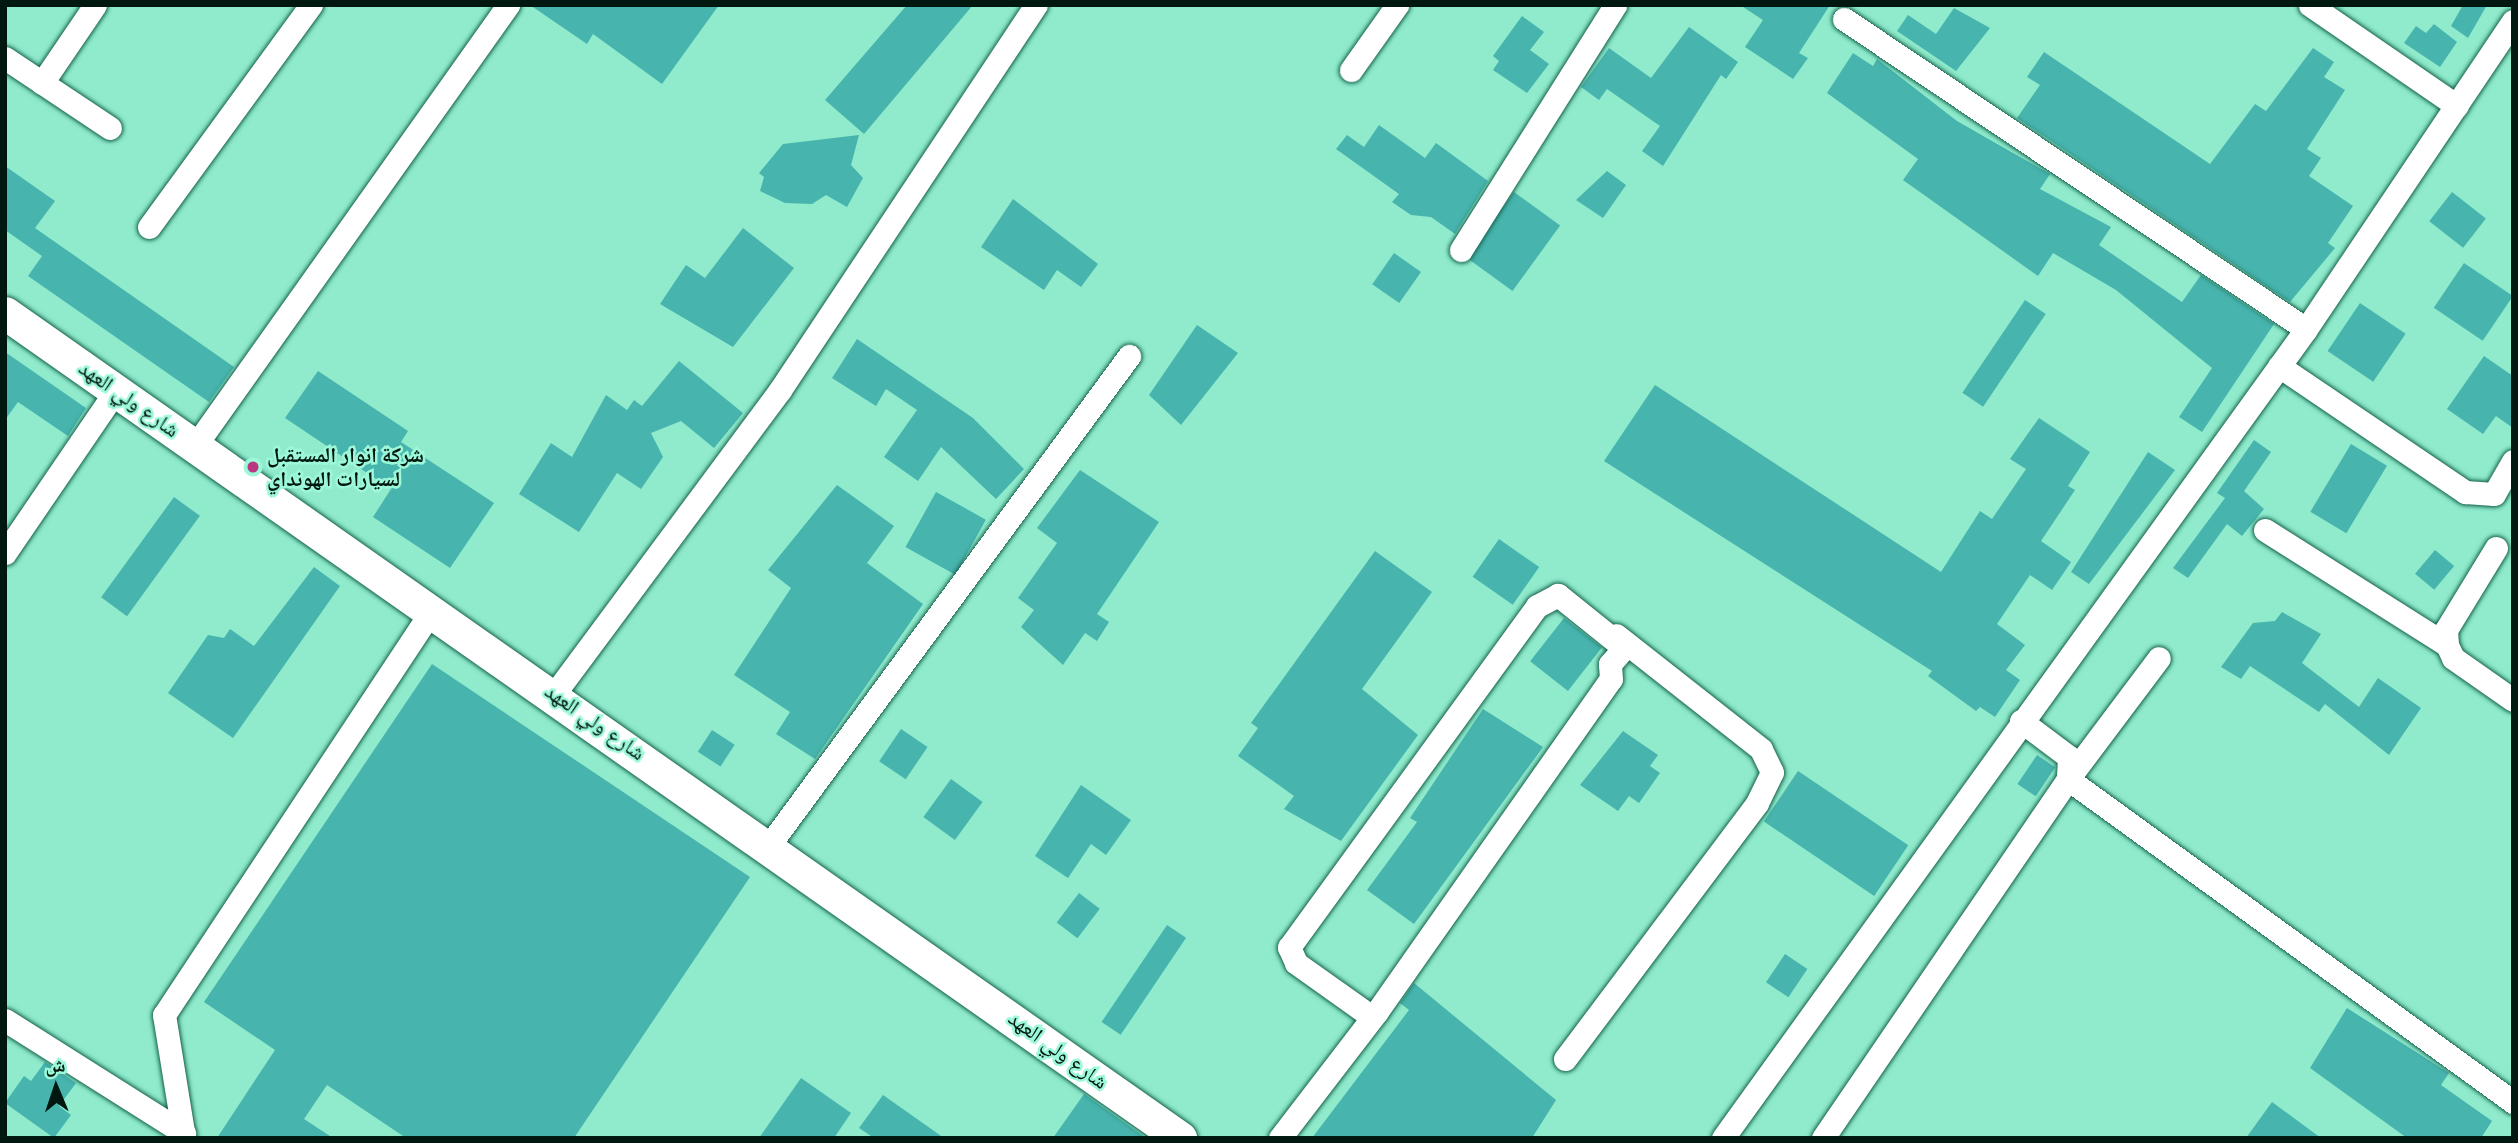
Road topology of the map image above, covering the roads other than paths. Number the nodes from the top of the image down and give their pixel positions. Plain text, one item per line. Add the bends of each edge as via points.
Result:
1 (95, 5) edge
2 (311, 5) edge
3 (508, 5) edge
4 (1036, 5) edge
5 (1397, 5) edge
6 (1615, 5) edge
7 (2310, 5) edge
8 (1844, 19) dead end
9 (2513, 22) edge
10 (5, 58) edge
11 (1351, 70) dead end
12 (42, 83) junction
13 (2457, 106) junction
14 (110, 128) dead end
15 (149, 227) dead end
16 (1461, 250) dead end
17 (5, 313) edge
18 (2306, 329) junction
19 (1129, 356) dead end
20 (2280, 366) junction
21 (116, 390) junction
22 (195, 446) junction
23 (2513, 461) edge
24 (2264, 530) dead end
25 (2496, 548) dead end
26 (5, 553) edge
27 (433, 610) junction
28 (1599, 622) junction
29 (2447, 645) junction
30 (2159, 658) dead end
31 (555, 693) junction
32 (2513, 700) edge
33 (2021, 721) junction
34 (2068, 779) junction
35 (770, 844) junction
36 (1373, 1017) junction
37 (5, 1020) edge
38 (1565, 1059) dead end
39 (2513, 1102) edge
40 (184, 1135) edge
41 (1180, 1138) edge
42 (1280, 1138) edge
43 (1723, 1138) edge
44 (1823, 1138) edge

1 - 12 street
2 - 15 street
3 - 22 street
4 - 31 street via 780,390
5 - 11 street
6 - 16 street
7 - 13 street
8 - 18 street
9 - 13 street
10 - 12 street
12 - 14 street
13 - 18 street
17 - 21 main road, شارع ولي العهد
18 - 20 street
19 - 35 street
20 - 23 street via 2465,492 2494,494
20 - 33 street
21 - 22 main road, شارع ولي العهد
21 - 26 street
22 - 27 main road, شارع ولي العهد
24 - 29 street
25 - 29 street via 2446,630
27 - 31 main road, شارع ولي العهد
27 - 40 street via 164,1015
28 - 36 street via 1624,648 1610,664 1611,679
28 - 36 street via 1558,595 1537,606 1289,947 1296,963
28 - 38 street via 1760,749 1772,772 1757,803
29 - 32 street via 2453,657
30 - 34 street
31 - 35 main road, شارع ولي العهد
33 - 34 street via 2069,757
33 - 43 street
34 - 39 street
34 - 44 street
35 - 41 main road, شارع ولي العهد
36 - 42 street
37 - 40 street

